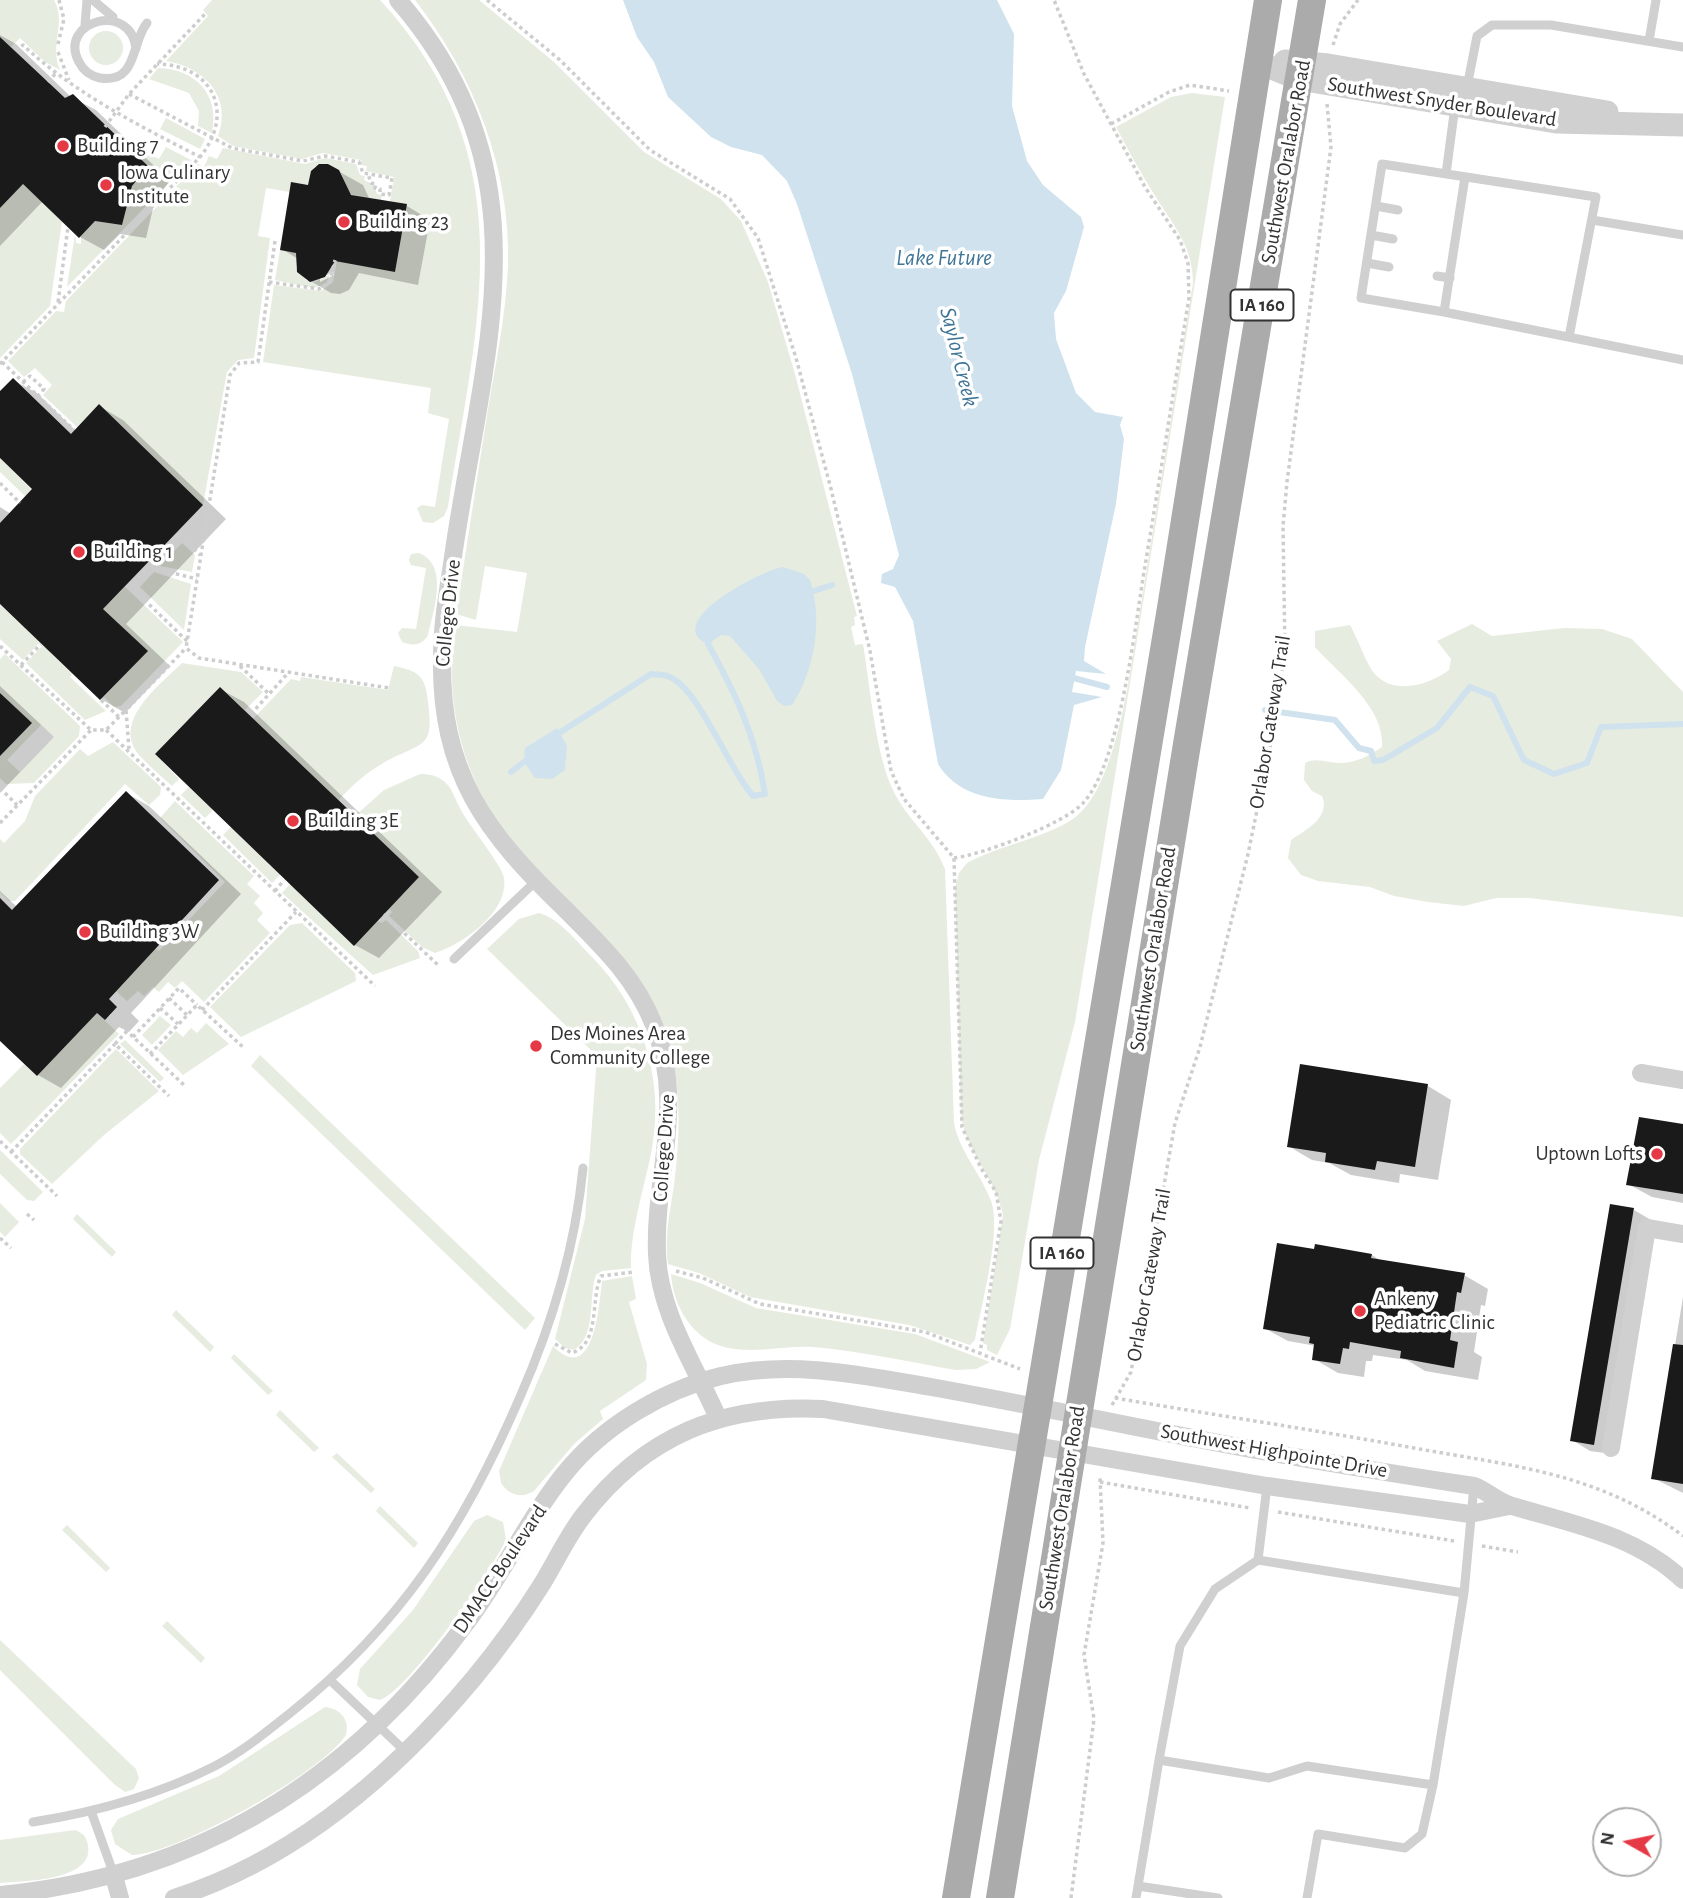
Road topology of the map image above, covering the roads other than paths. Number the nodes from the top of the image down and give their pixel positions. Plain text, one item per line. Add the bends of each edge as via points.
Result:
1 (87, 0) edge
2 (93, 0) edge
3 (398, 0) edge
4 (1268, 0) edge
5 (1312, 0) edge
6 (1656, 0) edge
7 (118, 20) junction
8 (85, 25) junction
9 (1650, 41) junction
10 (1683, 47) edge
11 (136, 49) junction
12 (1257, 62) junction
13 (1313, 83) junction
14 (1461, 97) junction
15 (1683, 125) edge
16 (1446, 174) junction
17 (1465, 177) junction
18 (1376, 206) junction
19 (1398, 210) dead end
20 (1447, 217) dead end
21 (1459, 219) junction
22 (1592, 220) junction
23 (1371, 235) junction
24 (1683, 235) edge
25 (1393, 239) dead end
26 (1441, 247) dead end
27 (1454, 249) junction
28 (1367, 263) junction
29 (1389, 267) dead end
30 (1437, 276) dead end
31 (1450, 278) junction
32 (1444, 312) junction
33 (1569, 337) junction
34 (1683, 360) edge
35 (536, 881) junction
36 (454, 959) dead end
37 (1641, 1073) dead end
38 (1683, 1080) edge
39 (583, 1168) dead end
40 (1683, 1234) edge
41 (702, 1382) junction
42 (1036, 1405) junction
43 (1077, 1414) junction
44 (718, 1418) junction
45 (1030, 1446) junction
46 (1611, 1448) dead end
47 (1071, 1452) junction
48 (1268, 1486) junction
49 (1474, 1486) junction
50 (1509, 1506) junction
51 (1470, 1514) junction
52 (1258, 1560) junction
53 (1683, 1580) edge
54 (1464, 1593) junction
55 (330, 1680) junction
56 (379, 1725) junction
57 (406, 1752) junction
58 (1159, 1760) junction
59 (1433, 1785) junction
60 (91, 1811) junction
61 (33, 1822) dead end
62 (114, 1876) junction
63 (1138, 1886) junction
64 (0, 1895) edge
65 (120, 1898) edge
66 (174, 1898) edge
67 (956, 1898) edge
68 (999, 1898) edge
69 (1136, 1898) edge
70 (1218, 1898) edge
71 (1307, 1898) edge

1 - 8 lane
2 - 7 lane
3 - 35 street, College Drive via 442,59 465,104 483,154 496,240 491,320 443,631 447,726 463,779 480,813
4 - 12 main road, Southwest Oralabor Road / IA 160
5 - 13 main road, Southwest Oralabor Road / IA 160
6 - 9 lane
7 - 8 lane via 93,20
7 - 11 lane via 135,39
7 - 11 lane via 146,23
8 - 11 lane via 78,34 76,53 93,76 121,74
9 - 10 lane
9 - 14 lane via 1551,25 1492,25 1477,36
12 - 13 street, Southwest Snyder Boulevard
12 - 42 main road, Southwest Oralabor Road / IA 160 via 1171,608
13 - 14 street, Southwest Snyder Boulevard
13 - 43 main road, Southwest Oralabor Road / IA 160
14 - 15 street, Southwest Snyder Boulevard via 1556,122
14 - 16 lane
16 - 17 lane
16 - 18 lane via 1382,164
17 - 21 lane
17 - 22 lane via 1596,197
18 - 19 lane
18 - 23 lane
20 - 21 lane
21 - 27 lane
22 - 24 lane
22 - 33 lane
23 - 25 lane
23 - 28 lane
26 - 27 lane
27 - 31 lane
28 - 29 lane
28 - 32 lane via 1361,298
30 - 31 lane
31 - 32 lane
32 - 33 lane
33 - 34 lane
35 - 36 lane
35 - 41 street, College Drive via 620,964 639,993 659,1040 670,1108 657,1252 661,1290
37 - 38 street
39 - 55 lane via 567,1268 532,1371 493,1460 416,1586
40 - 46 street via 1647,1228
41 - 42 street, DMACC Boulevard via 758,1370 808,1369
41 - 44 street, College Drive
41 - 56 street, DMACC Boulevard via 668,1394 615,1426 567,1470 468,1620
42 - 43 street, Southwest Highpointe Drive
42 - 45 main road, Southwest Oralabor Road / IA 160
43 - 47 main road, Southwest Oralabor Road / IA 160
43 - 49 street, Southwest Highpointe Drive
44 - 45 street, DMACC Boulevard via 760,1409 823,1409
44 - 57 street, DMACC Boulevard via 669,1439 607,1487 498,1647
45 - 47 street, Southwest Highpointe Drive
45 - 67 main road, Southwest Oralabor Road / IA 160
47 - 48 street, Southwest Highpointe Drive
47 - 68 main road, Southwest Oralabor Road / IA 160
48 - 51 street, Southwest Highpointe Drive
48 - 52 lane
49 - 50 street, Southwest Highpointe Drive
49 - 51 lane
50 - 51 street, Southwest Highpointe Drive
50 - 53 street, Southwest Highpointe Drive via 1612,1536 1660,1559
51 - 54 lane
52 - 54 lane
52 - 58 lane via 1216,1589 1181,1646
54 - 59 lane
55 - 56 lane
55 - 60 lane via 216,1766 146,1795
56 - 57 lane
56 - 62 street, DMACC Boulevard via 330,1767 255,1818 183,1853
57 - 66 street, DMACC Boulevard via 336,1812 283,1848
58 - 59 lane via 1269,1778 1307,1766
58 - 63 lane
59 - 71 lane via 1422,1834 1405,1848 1318,1834
60 - 61 lane
60 - 62 lane
62 - 64 street, DMACC Boulevard
62 - 65 street
63 - 69 lane
63 - 70 lane

